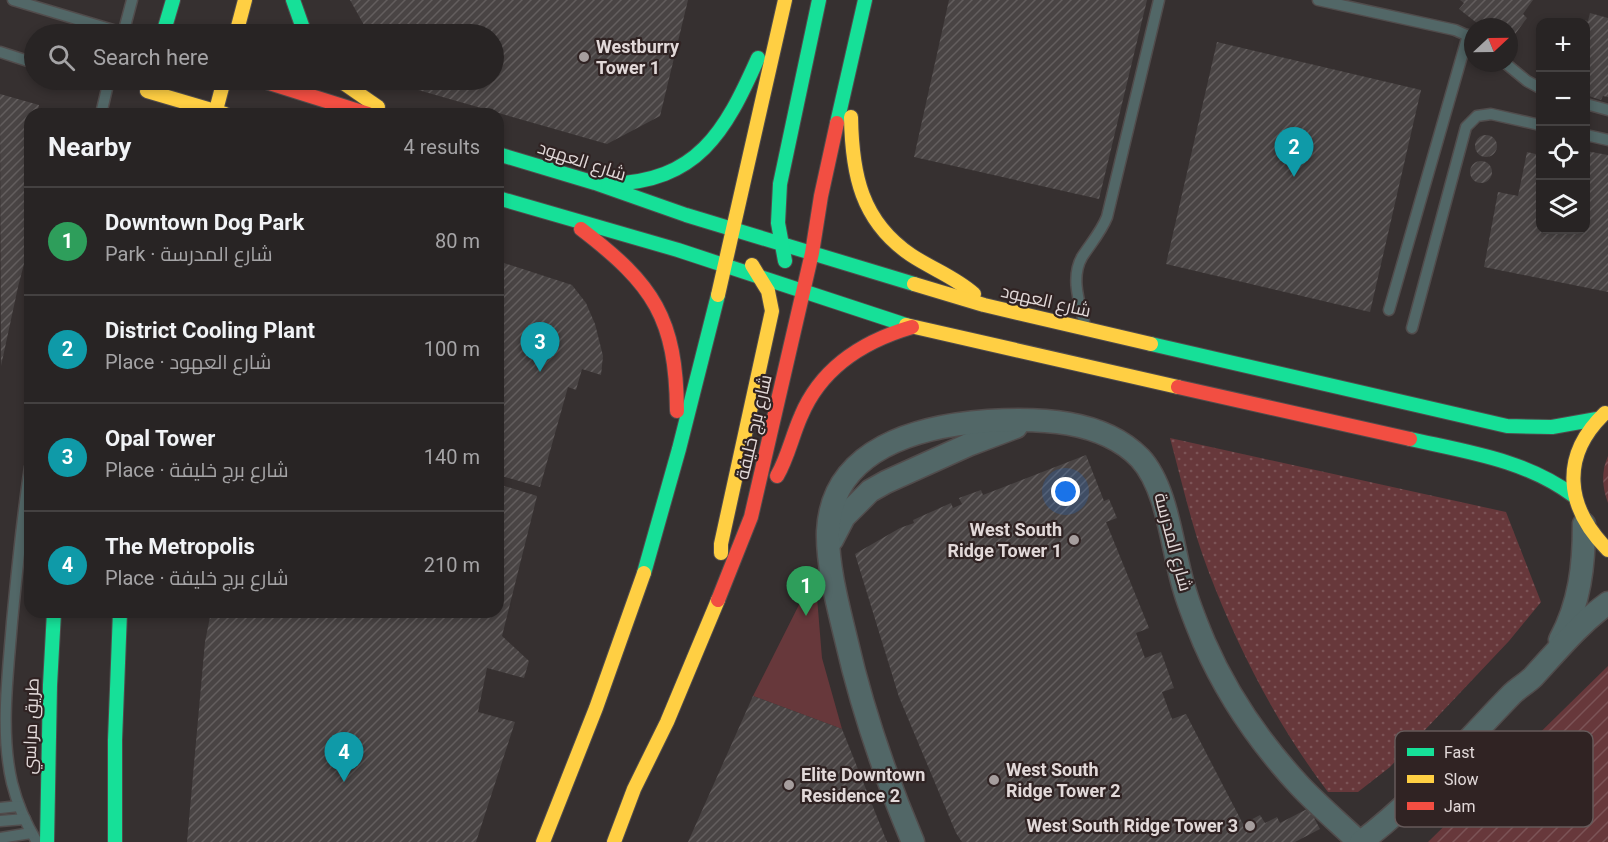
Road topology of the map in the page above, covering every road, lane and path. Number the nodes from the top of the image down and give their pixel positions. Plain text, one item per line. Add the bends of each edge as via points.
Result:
1 (13, 0) edge
2 (132, 0) edge
3 (174, 0) edge
4 (245, 0) edge
5 (292, 0) edge
6 (819, 0) edge
7 (865, 0) edge
8 (1159, 0) edge
9 (1318, 0) edge
10 (784, 3) edge
11 (91, 24) edge
12 (126, 24) edge
13 (167, 24) edge
14 (239, 24) edge
15 (301, 24) edge
16 (1464, 34) edge
17 (0, 52) edge
18 (24, 60) edge
19 (1464, 60) edge
20 (851, 65) junction
21 (1516, 72) edge
22 (1536, 86) edge
23 (107, 90) edge
24 (147, 90) edge
25 (161, 90) edge
26 (222, 90) edge
27 (292, 90) edge
28 (354, 90) edge
29 (1590, 105) edge
30 (142, 106) dead end
31 (102, 108) edge
32 (206, 108) edge
33 (220, 108) edge
34 (349, 108) edge
35 (380, 108) edge
36 (1608, 110) edge
37 (1536, 124) edge
38 (1590, 136) edge
39 (1608, 140) edge
40 (504, 156) edge
41 (596, 183) junction
42 (504, 200) edge
43 (564, 217) junction
44 (734, 230) junction
45 (780, 244) junction
46 (812, 253) junction
47 (725, 266) junction
48 (759, 277) junction
49 (802, 290) junction
50 (984, 305) junction
51 (1389, 310) dead end
52 (912, 327) junction
53 (1412, 328) dead end
54 (1086, 329) junction
55 (1602, 414) edge
56 (1037, 421) junction
57 (671, 480) junction
58 (1574, 496) junction
59 (24, 502) edge
60 (751, 517) junction
61 (1584, 524) junction
62 (829, 550) junction
63 (1608, 550) edge
64 (723, 585) junction
65 (1608, 603) edge
66 (54, 618) edge
67 (120, 618) edge
68 (1552, 654) junction
69 (1531, 679) junction
70 (1478, 731) edge
71 (1491, 731) edge
72 (19, 806) junction
73 (0, 808) edge
74 (1395, 814) edge
75 (26, 819) junction
76 (0, 821) edge
77 (1399, 827) edge
78 (34, 837) edge
79 (0, 838) edge
80 (616, 838) edge
81 (47, 842) edge
82 (115, 842) edge
83 (543, 842) edge
84 (913, 842) edge
85 (1360, 842) edge
86 (1385, 842) edge

1 - 11 lane
2 - 12 lane
3 - 13 street
4 - 14 street
5 - 15 street
6 - 45 street via 780,184 776,214
7 - 20 street, شارع برج خليفة
8 - 54 lane via 1107,217 1077,270 1077,294
9 - 16 lane
10 - 41 street via 733,110 709,145 675,170 656,178 636,183
10 - 44 street
17 - 18 lane
19 - 51 lane
20 - 46 street, شارع برج خليفة
20 - 50 street via 853,167 865,204 899,246 959,281
21 - 22 lane
23 - 31 lane
24 - 30 street
25 - 32 street
26 - 33 street
27 - 34 street
28 - 35 street
29 - 36 lane
37 - 53 lane via 1491,114 1477,116 1466,127
38 - 39 lane
40 - 41 street, شارع العهود
41 - 44 street, شارع العهود
42 - 43 street
43 - 47 street
43 - 57 street via 632,271 652,296 665,322 678,380
44 - 45 street, شارع العهود
44 - 47 street
44 - 48 street
45 - 46 street, شارع العهود
45 - 49 street via 787,268
46 - 49 street, شارع برج خليفة
46 - 50 street, شارع العهود
47 - 48 street
47 - 57 street
48 - 49 street
48 - 64 street via 768,291 772,311 721,544
49 - 52 street
49 - 60 street, شارع برج خليفة
50 - 54 street, شارع العهود
52 - 58 street via 1499,459 1539,472
52 - 60 street via 889,332 851,353 820,384 802,413 780,471
54 - 55 street, شارع العهود via 1507,426 1552,428 1575,425
55 - 58 street via 1581,442 1573,468
56 - 62 street via 968,445 870,491 844,518
56 - 62 street, شارع المدرسة via 943,427 882,446 851,471 840,489 828,529
56 - 85 street, شارع المدرسة via 1097,430 1121,442 1141,459 1156,481 1165,506 1188,600 1231,694 1263,742 1300,786
57 - 83 street via 615,658
58 - 61 street
59 - 72 lane via 8,685 8,753
60 - 64 street, شارع برج خليفة
61 - 63 street
61 - 68 street via 1579,592 1568,625
62 - 84 street, شارع المدرسة via 841,619 866,716
64 - 80 street, شارع برج خليفة
65 - 68 street
66 - 81 street, طريق مراسي
67 - 82 street
68 - 69 street
69 - 70 street
69 - 71 street via 1521,699
72 - 73 lane
72 - 75 lane
74 - 85 street
75 - 76 lane
75 - 78 lane
77 - 86 street
78 - 79 lane

